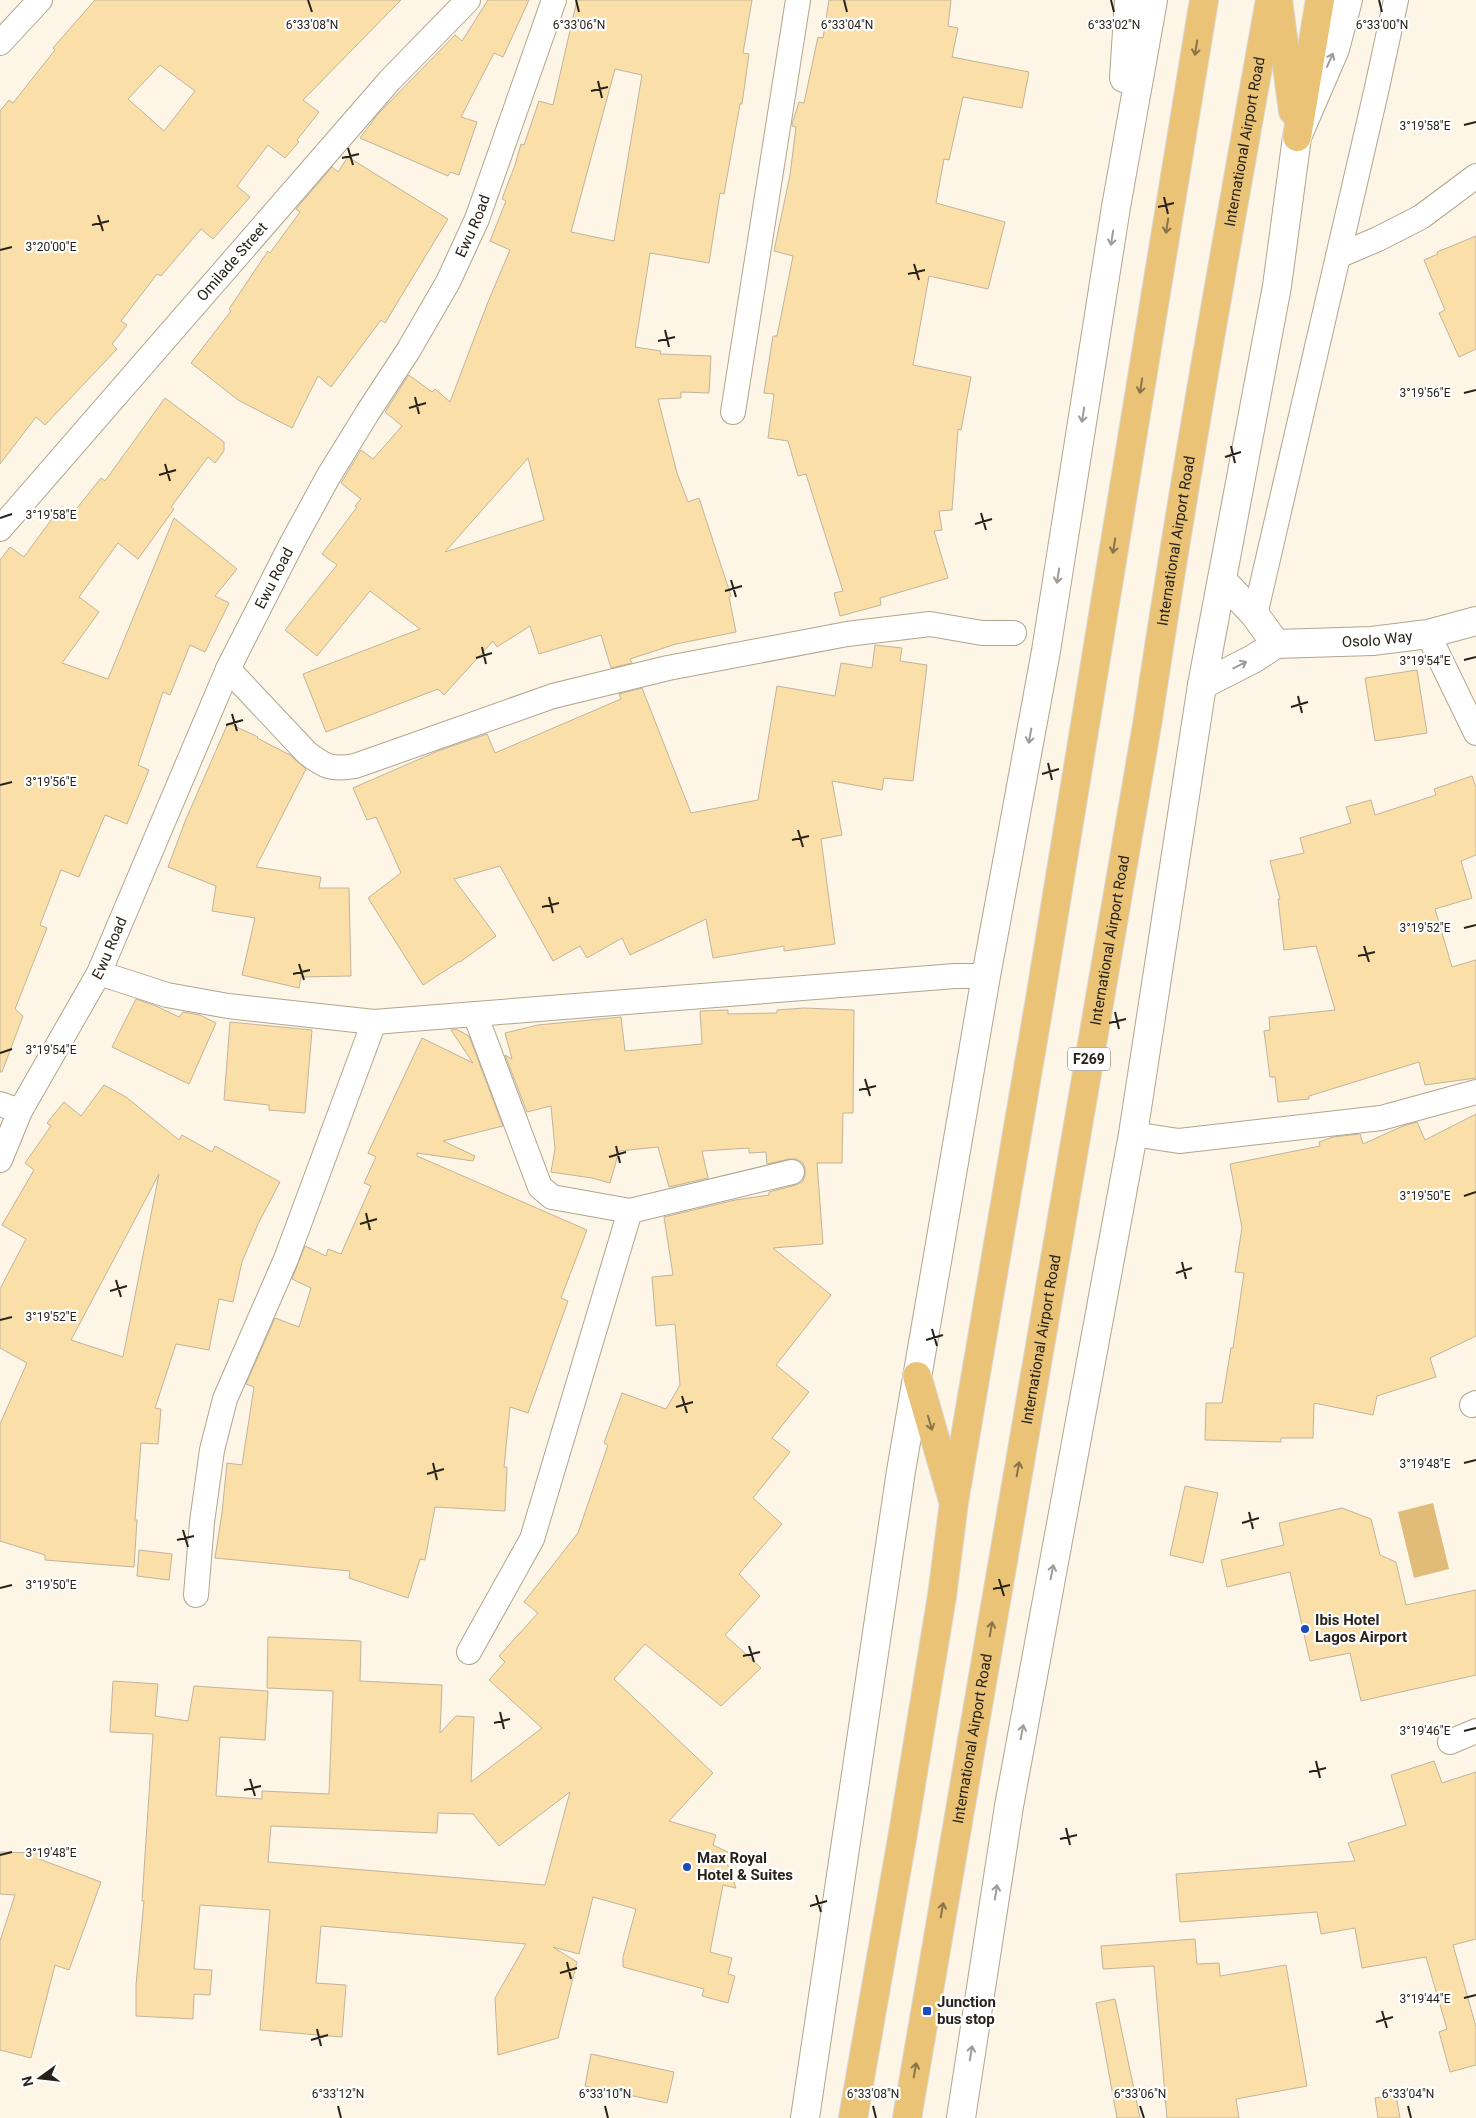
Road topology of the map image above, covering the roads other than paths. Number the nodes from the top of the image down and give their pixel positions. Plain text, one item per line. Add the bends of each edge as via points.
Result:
1 (40, 0) edge
2 (468, 0) edge
3 (554, 0) edge
4 (798, 0) edge
5 (1129, 0) edge
6 (1153, 0) edge
7 (1204, 0) edge
8 (1270, 0) edge
9 (1278, 0) edge
10 (1320, 0) edge
11 (1348, 0) edge
12 (1396, 0) edge
13 (0, 43) edge
14 (1297, 137) junction
15 (1476, 176) edge
16 (1116, 207) junction
17 (1338, 256) junction
18 (733, 412) dead end
19 (0, 529) edge
20 (1222, 580) junction
21 (1254, 615) junction
22 (1476, 621) edge
23 (1014, 633) dead end
24 (1428, 634) junction
25 (1276, 644) junction
26 (228, 669) junction
27 (1202, 685) junction
28 (1476, 733) edge
29 (99, 973) junction
30 (986, 976) junction
31 (475, 1014) junction
32 (374, 1022) junction
33 (1476, 1092) edge
34 (10, 1107) edge
35 (1133, 1134) junction
36 (0, 1160) edge
37 (792, 1172) dead end
38 (630, 1211) junction
39 (917, 1376) junction
40 (954, 1502) junction
41 (196, 1595) dead end
42 (470, 1652) dead end
43 (1476, 1731) edge
44 (1450, 1742) dead end
45 (805, 2118) edge
46 (853, 2118) edge
47 (907, 2118) edge
48 (961, 2118) edge

1 - 13 street
2 - 19 street, Omilade Street via 390,80
3 - 26 street, Ewu Road via 477,219 448,282 328,477
4 - 18 street
5 - 16 main road
6 - 16 main road
7 -> 40 highway
47 -> 8 highway, International Airport Road / F269
9 - 14 highway
10 - 14 highway
14 -> 11 main road via 1335,49
12 - 17 street
14 - 20 main road via 1277,286
15 - 17 street via 1421,216
16 -> 30 main road via 1046,651
17 - 21 street
20 - 21 main road
20 - 27 main road
21 - 25 main road
22 - 24 main road, Osolo Way
23 - 26 street via 982,633 930,624 847,634 668,668 553,696 355,766 337,769 321,764 307,753
24 - 25 main road, Osolo Way
24 - 28 street
27 -> 25 main road
26 - 29 street, Ewu Road
27 - 35 main road
29 - 32 street via 167,995 228,1006
29 - 34 street, Ewu Road
30 - 31 street
30 - 39 main road
31 - 32 street
31 - 38 street via 540,1187 552,1198
32 - 41 street via 286,1259 225,1399 212,1450
33 - 35 street via 1381,1118 1179,1141
34 - 36 street, Ewu Road
48 -> 35 main road via 1014,1772
37 - 38 street
38 - 42 street via 532,1539
39 -> 40 highway
39 - 45 main road via 900,1471
40 - 46 highway via 940,1605
43 - 44 street

